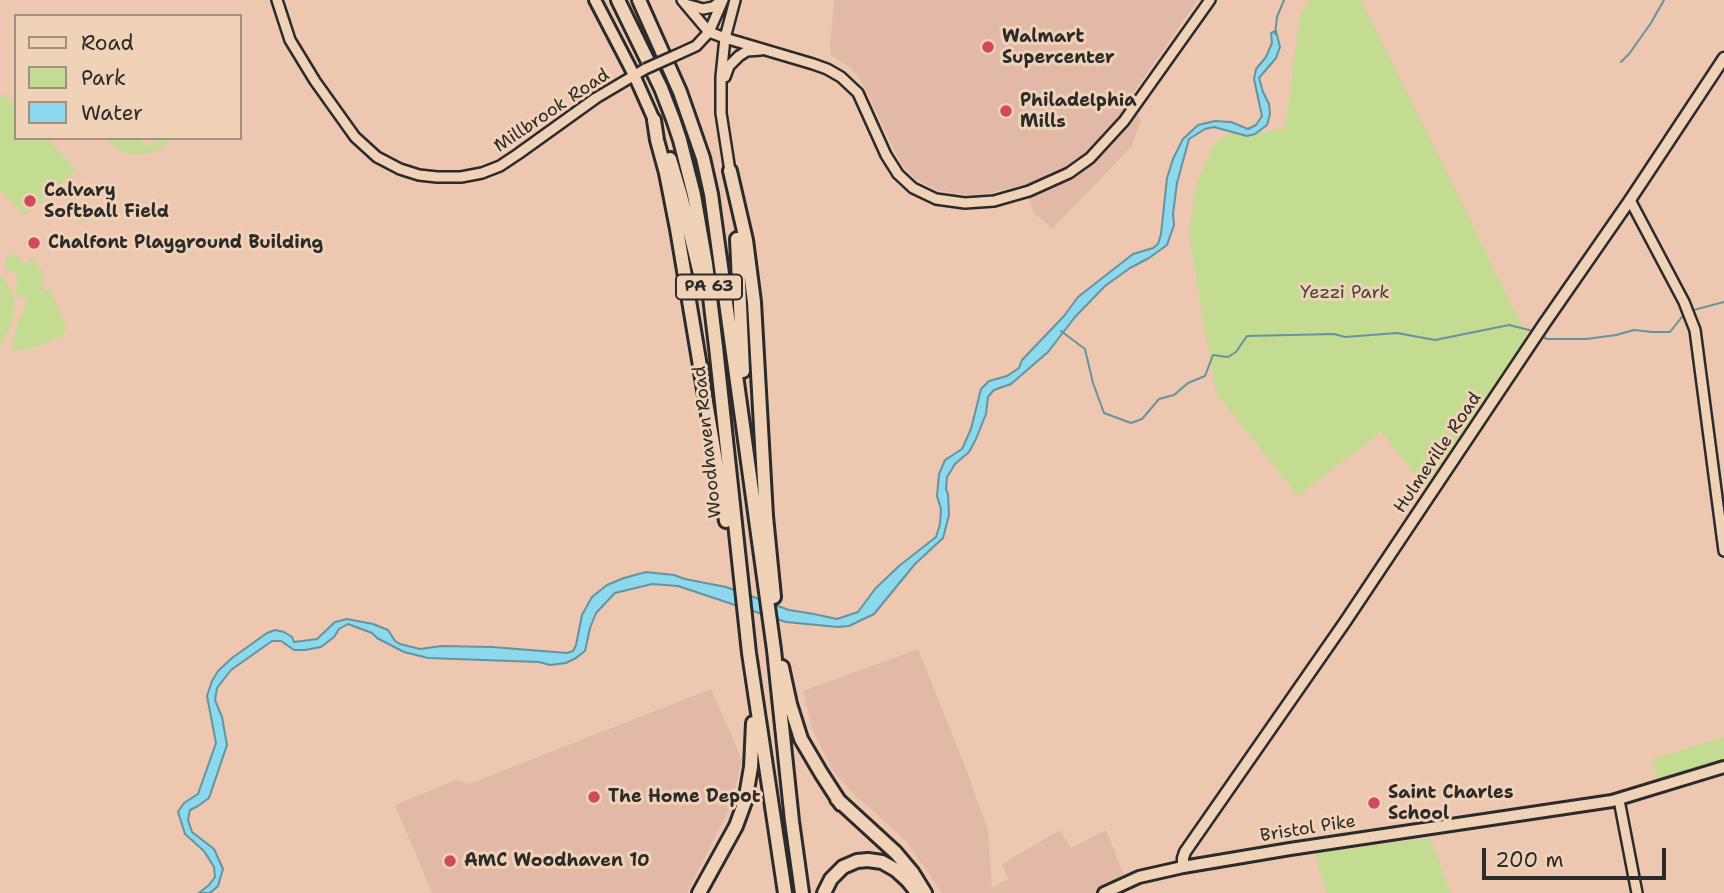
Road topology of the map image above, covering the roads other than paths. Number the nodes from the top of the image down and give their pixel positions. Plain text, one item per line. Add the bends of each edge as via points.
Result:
1 (277, 0) edge
2 (596, 0) edge
3 (618, 0) edge
4 (639, 0) edge
5 (723, 0) edge
6 (735, 0) edge
7 (1210, 0) edge
8 (683, 2) edge
9 (709, 32) junction
10 (725, 38) junction
11 (765, 49) junction
12 (1724, 58) edge
13 (634, 75) junction
14 (721, 92) junction
15 (654, 120) junction
16 (730, 171) junction
17 (1630, 201) junction
18 (716, 347) junction
19 (749, 462) junction
20 (1724, 551) edge
21 (737, 589) junction
22 (770, 598) junction
23 (740, 610) junction
24 (772, 619) junction
25 (774, 650) junction
26 (749, 653) junction
27 (1724, 767) edge
28 (1619, 800) junction
29 (746, 802) junction
30 (841, 803) junction
31 (1183, 867) junction
32 (699, 893) edge
33 (785, 893) edge
34 (802, 893) edge
35 (824, 893) edge
36 (917, 893) edge
37 (925, 893) edge
38 (1104, 893) edge
39 (1637, 893) edge

1 - 13 street, Millbrook Road via 290,40 355,137 377,157 419,175 461,177 491,169
2 - 13 main road
3 - 18 highway, Woodhaven Road / PA 63 via 661,89 686,161
4 - 19 highway, Woodhaven Road / PA 63 via 703,158
5 - 8 street via 703,9
5 - 9 street
6 - 10 street
7 - 11 street via 1124,121 1090,158 1050,183 994,201 936,199 913,188 886,155 858,93 841,77
8 - 9 street
9 - 10 street
9 - 13 street, Millbrook Road, bridge via 696,46
10 - 11 street
10 - 14 street
11 - 14 street via 747,51 733,61
12 - 17 main road, Hulmeville Road
13 - 15 main road
14 - 16 street
15 - 18 highway via 681,196
15 - 21 highway via 677,229
16 - 19 highway via 739,251
16 - 22 highway via 754,302
17 - 20 street via 1688,312 1697,342
17 - 31 main road, Hulmeville Road via 1185,852
18 - 21 highway, Woodhaven Road / PA 63
19 - 22 highway, Woodhaven Road / PA 63
21 - 23 highway, Woodhaven Road / PA 63
22 - 24 highway, Woodhaven Road / PA 63
23 - 26 highway, Woodhaven Road / PA 63
23 - 29 highway via 753,713
24 - 25 highway, Woodhaven Road / PA 63
24 - 30 highway via 801,739
25 - 30 highway via 796,737 808,763
25 - 34 highway, Woodhaven Road / PA 63
26 - 29 highway via 756,733
26 - 33 highway, Woodhaven Road / PA 63
27 - 28 main road, Bristol Pike
28 - 31 main road, Bristol Pike
28 - 39 street
29 - 32 highway
30 - 37 highway via 896,853
31 - 38 main road, Bristol Pike via 1139,877
35 - 36 highway via 843,867 868,860 896,870

